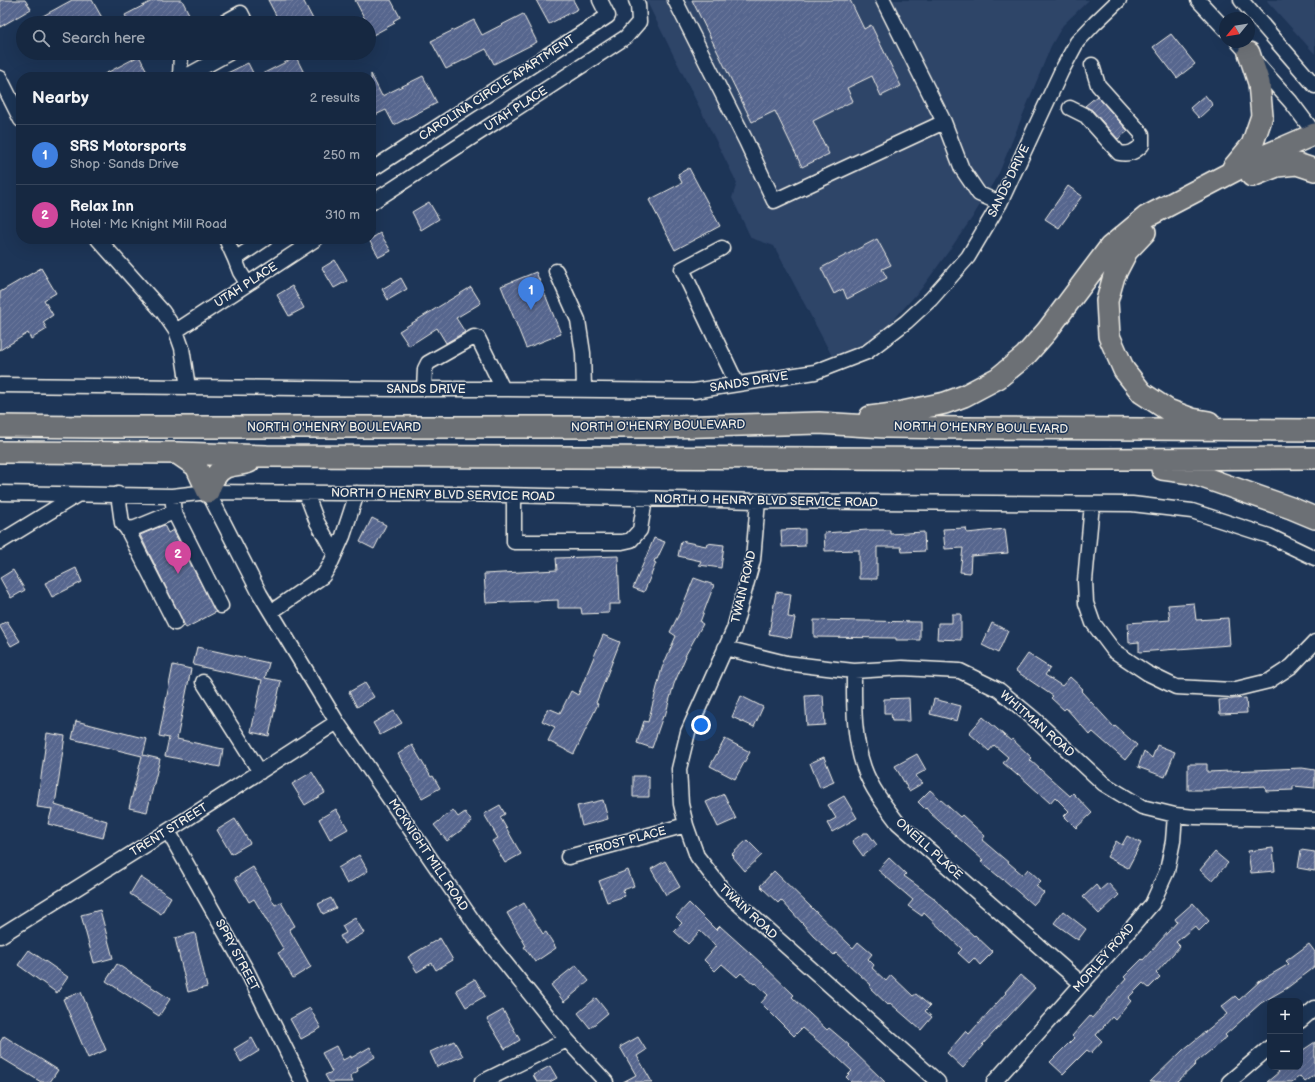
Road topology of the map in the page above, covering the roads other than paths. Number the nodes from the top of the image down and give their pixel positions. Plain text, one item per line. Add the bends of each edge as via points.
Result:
1 (600, 0) edge
2 (636, 0) edge
3 (675, 0) edge
4 (884, 0) edge
5 (1119, 0) edge
6 (1198, 0) edge
7 (1247, 3) edge
8 (1219, 23) edge
9 (1243, 48) edge
10 (181, 60) edge
11 (216, 60) edge
12 (1092, 65) dead end
13 (180, 72) edge
14 (194, 72) edge
15 (0, 79) edge
16 (1315, 86) edge
17 (1070, 108) dead end
18 (16, 110) edge
19 (944, 122) junction
20 (1315, 134) edge
21 (376, 167) edge
22 (1315, 170) edge
23 (1227, 175) junction
24 (376, 200) edge
25 (1000, 203) junction
26 (102, 244) edge
27 (228, 244) edge
28 (258, 244) edge
29 (308, 244) edge
30 (722, 248) dead end
31 (235, 259) junction
32 (556, 271) dead end
33 (247, 284) junction
34 (176, 330) junction
35 (0, 384) edge
36 (737, 384) junction
37 (188, 387) junction
38 (424, 389) junction
39 (503, 389) junction
40 (584, 389) junction
41 (819, 423) junction
42 (0, 426) edge
43 (1315, 430) edge
44 (0, 452) edge
45 (178, 453) junction
46 (266, 456) junction
47 (1315, 458) edge
48 (1094, 459) junction
49 (208, 492) junction
50 (0, 493) edge
51 (306, 493) junction
52 (78, 494) junction
53 (118, 494) junction
54 (357, 494) junction
55 (172, 496) junction
56 (514, 496) junction
57 (645, 499) junction
58 (758, 501) junction
59 (1092, 504) junction
60 (174, 512) junction
61 (1315, 518) edge
62 (127, 529) junction
63 (0, 542) edge
64 (335, 554) junction
65 (1315, 558) edge
66 (221, 606) dead end
67 (271, 612) junction
68 (175, 622) dead end
69 (1315, 642) edge
70 (725, 648) junction
71 (854, 670) junction
72 (203, 682) dead end
73 (337, 722) junction
74 (260, 772) junction
75 (1174, 815) junction
76 (1315, 820) edge
77 (686, 825) junction
78 (168, 831) junction
79 (568, 857) dead end
80 (0, 936) edge
81 (1082, 984) junction
82 (1315, 1008) edge
83 (1303, 1018) edge
84 (567, 1040) junction
85 (1267, 1050) edge
86 (302, 1082) edge
87 (482, 1082) edge
88 (606, 1082) edge
89 (938, 1082) edge
90 (994, 1082) edge
91 (1229, 1082) edge

1 - 21 street, CAROLINA CIRCLE APARTMENT via 608,16
2 - 24 street, UTAH PLACE via 639,22 626,37
3 - 19 street via 774,201
4 - 19 street
5 - 25 street, SANDS DRIVE via 1077,42
6 - 8 street
7 - 16 street
9 - 20 street via 1291,102
9 - 23 highway via 1259,83 1262,116 1252,145
10 - 13 street
11 - 14 street
12 - 17 street via 1098,85 1142,134 1142,145 1126,155 1119,153 1086,116
15 - 18 street
19 - 25 street via 962,169 979,194
20 - 23 highway
22 - 43 highway via 1297,164 1277,166 1237,182 1149,228 1127,251 1114,276 1108,301 1110,336 1124,370 1142,392 1168,410 1192,419 1216,423
23 - 41 highway via 1146,217 1110,247 1048,331 1025,356 998,378 945,403 893,414
25 - 36 street, SANDS DRIVE via 968,257 931,299 867,352 815,372
26 - 34 street
27 - 31 street
28 - 31 street
29 - 33 street, UTAH PLACE
30 - 36 street via 682,269
31 - 33 street
32 - 40 street via 578,320 583,354
33 - 34 street, UTAH PLACE
34 - 37 street via 182,348
35 - 37 street, SANDS DRIVE
36 - 40 street, SANDS DRIVE via 694,391
37 - 38 street, SANDS DRIVE
38 - 39 street, SANDS DRIVE
38 - 39 street via 424,369 428,362 474,337 478,338
39 - 40 street, SANDS DRIVE
41 - 42 highway, NORTH O'HENRY BOULEVARD via 670,427
41 - 43 highway, NORTH O'HENRY BOULEVARD via 885,427
44 - 45 highway
45 - 46 highway
45 - 49 highway via 196,466
46 - 48 highway
46 - 49 highway via 220,470
47 - 48 highway
48 - 61 highway via 1190,473
49 - 51 street, NORTH O HENRY BLVD SERVICE ROAD
49 - 55 street
49 - 67 street, MCKNIGHT MILL ROAD
50 - 52 street
51 - 54 street, NORTH O HENRY BLVD SERVICE ROAD
51 - 64 street via 317,522
52 - 53 street
52 - 63 street
53 - 55 street
53 - 62 street via 122,523
54 - 56 street, NORTH O HENRY BLVD SERVICE ROAD
54 - 64 street
55 - 60 street
56 - 57 street, NORTH O HENRY BLVD SERVICE ROAD
56 - 57 street via 514,542 631,540 640,530
57 - 58 street, NORTH O HENRY BLVD SERVICE ROAD
58 - 59 street, NORTH O HENRY BLVD SERVICE ROAD
58 - 70 street, TWAIN ROAD via 753,560 734,629
59 - 65 street, NORTH O HENRY BLVD SERVICE ROAD via 1132,504 1192,511 1269,536
59 - 69 street via 1085,581 1086,603 1093,623 1114,651 1147,673 1176,687 1232,690 1269,681 1292,666
60 - 62 street
60 - 66 street
62 - 68 street
64 - 67 street via 322,576
67 - 73 street, MCKNIGHT MILL ROAD
70 - 71 street, WHITMAN ROAD via 786,663
70 - 77 street, TWAIN ROAD via 688,732 679,769 681,804
71 - 75 street, WHITMAN ROAD via 902,668 960,671 999,690 1034,718 1104,784 1142,807
71 - 81 street, ONEILL PLACE via 856,735 864,769 880,799 898,823
72 - 74 street
73 - 74 street, TRENT STREET
73 - 84 street, MCKNIGHT MILL ROAD via 482,934
74 - 78 street, TRENT STREET
75 - 76 street, WHITMAN ROAD
75 - 81 street, MORLEY ROAD via 1173,841 1167,871 1152,904
77 - 79 street, FROST PLACE
77 - 89 street, TWAIN ROAD via 697,856 724,891
78 - 80 street, TRENT STREET
78 - 86 street, SPRY STREET via 248,973
81 - 90 street, MORLEY ROAD
82 - 83 street
84 - 87 street
84 - 88 street, MCKNIGHT MILL ROAD
85 - 91 street

